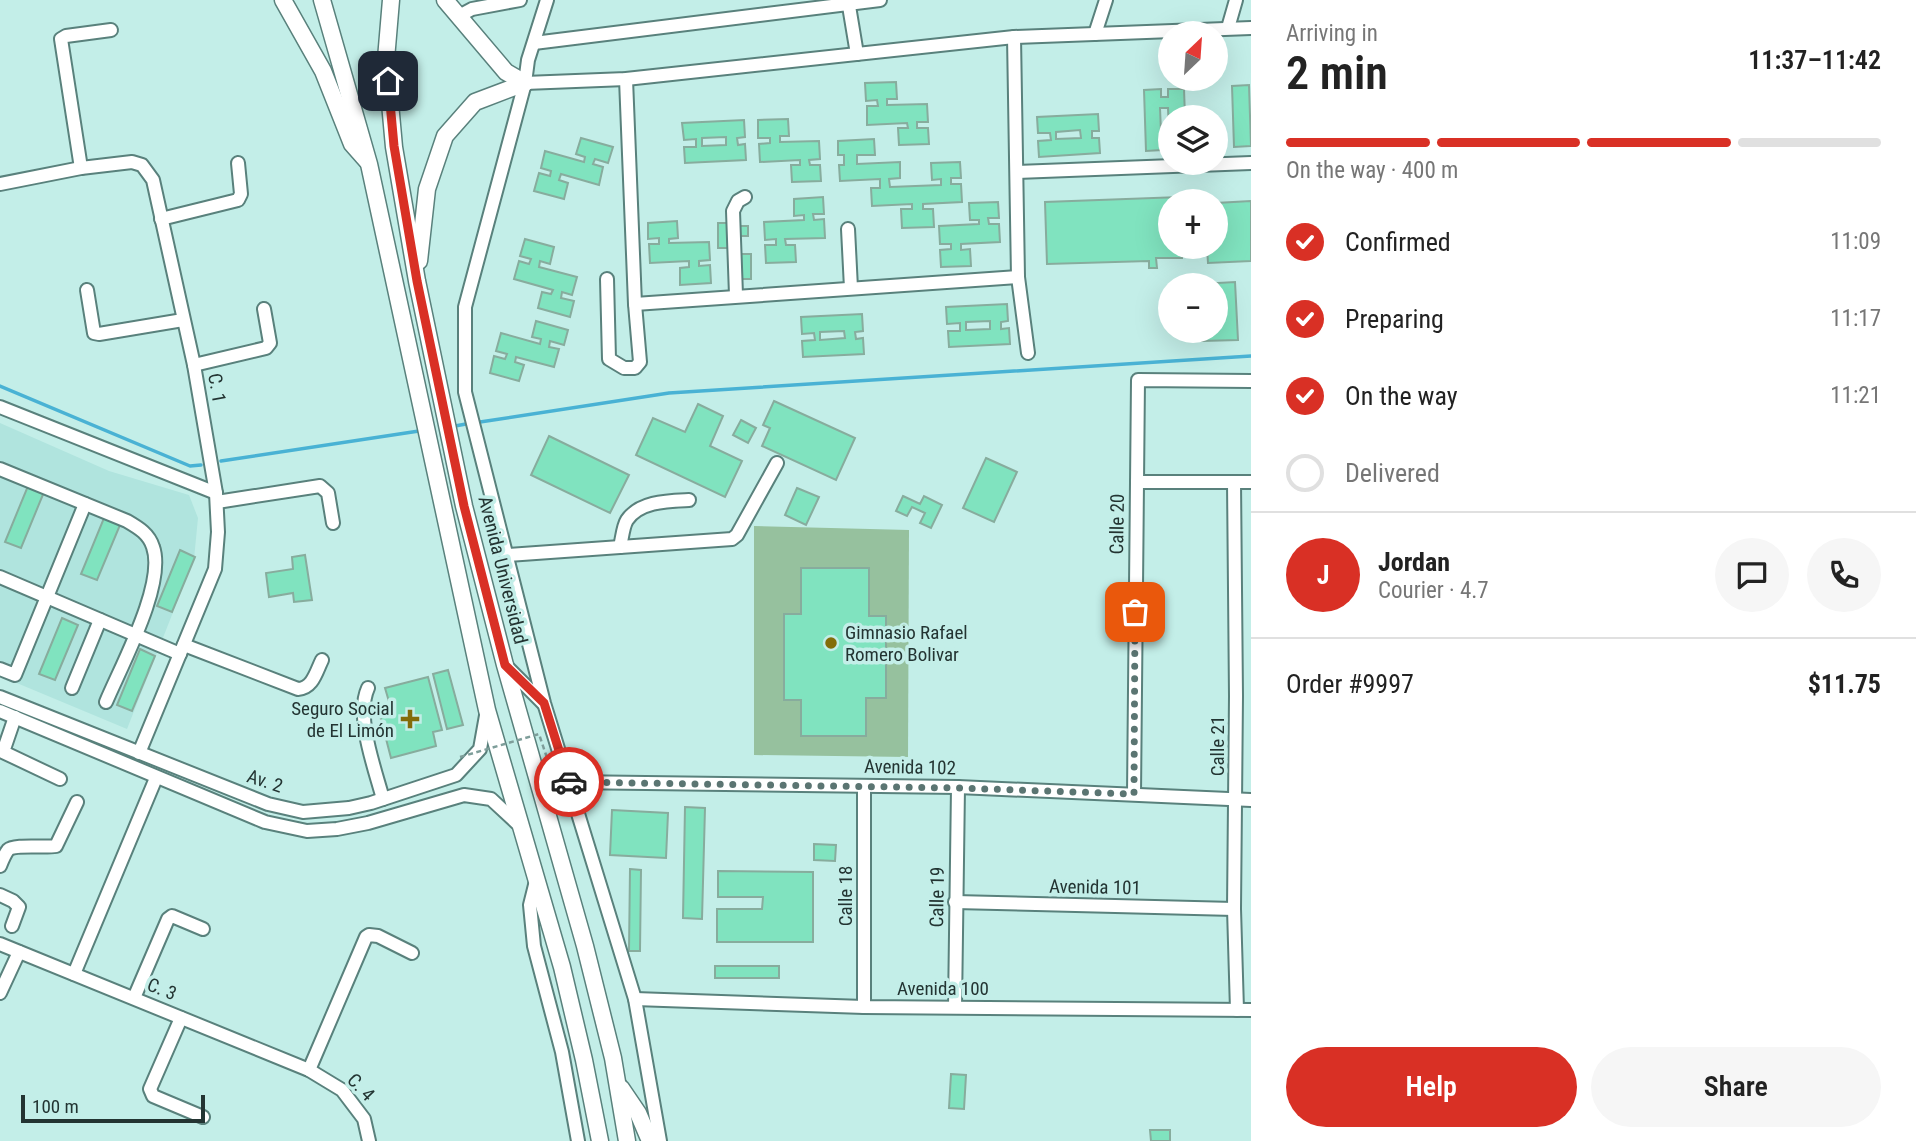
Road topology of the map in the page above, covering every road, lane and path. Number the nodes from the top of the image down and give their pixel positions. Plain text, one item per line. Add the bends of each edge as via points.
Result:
1 (283, 0) edge
2 (322, 0) edge
3 (391, 0) edge
4 (445, 0) edge
5 (520, 0) edge
6 (547, 0) edge
7 (880, 0) edge
8 (1106, 0) edge
9 (1236, 0) edge
10 (499, 2) edge
11 (849, 2) edge
12 (467, 9) edge
13 (1228, 28) joint
14 (1251, 28) edge
15 (111, 30) dead end
16 (1158, 31) edge
17 (1095, 34) junction
18 (1014, 37) junction
19 (534, 43) junction
20 (857, 54) junction
21 (625, 79) junction
22 (525, 83) junction
23 (238, 163) dead end
24 (1251, 163) edge
25 (369, 164) junction
26 (81, 168) junction
27 (1017, 172) junction
28 (0, 184) edge
29 (745, 197) dead end
30 (161, 219) junction
31 (848, 229) dead end
32 (1018, 277) junction
33 (607, 279) dead end
34 (417, 281) junction
35 (851, 288) junction
36 (87, 290) dead end
37 (736, 295) junction
38 (635, 304) junction
39 (264, 309) dead end
40 (183, 320) junction
41 (1028, 353) dead end
42 (194, 365) junction
43 (1251, 381) edge
44 (0, 407) edge
45 (777, 463) dead end
46 (0, 469) edge
47 (1137, 482) junction
48 (1234, 482) junction
49 (1251, 482) edge
50 (216, 498) junction
51 (689, 500) dead end
52 (86, 504) junction
53 (333, 523) dead end
54 (620, 547) junction
55 (508, 555) junction
56 (0, 577) edge
57 (48, 597) junction
58 (100, 620) junction
59 (135, 635) junction
60 (182, 650) junction
61 (322, 660) dead end
62 (505, 665) junction
63 (0, 669) edge
64 (72, 688) dead end
65 (368, 688) dead end
66 (1236, 696) junction
67 (1251, 696) edge
68 (0, 697) edge
69 (106, 702) dead end
70 (544, 703) junction
71 (487, 710) junction
72 (0, 711) edge
73 (15, 717) junction
74 (139, 753) junction
75 (460, 757) dead end
76 (548, 761) dead end
77 (156, 778) junction
78 (60, 779) dead end
79 (567, 782) junction
80 (864, 786) junction
81 (958, 788) junction
82 (1134, 794) junction
83 (383, 799) junction
84 (1236, 800) junction
85 (1251, 800) edge
86 (77, 802) dead end
87 (519, 825) junction
88 (0, 866) edge
89 (537, 878) junction
90 (0, 895) edge
91 (955, 902) junction
92 (1234, 909) junction
93 (12, 926) dead end
94 (204, 929) dead end
95 (0, 944) edge
96 (19, 952) junction
97 (412, 953) dead end
98 (74, 974) junction
99 (0, 993) edge
100 (134, 998) junction
101 (635, 999) junction
102 (864, 1007) junction
103 (955, 1007) junction
104 (1237, 1010) junction
105 (1251, 1010) edge
106 (181, 1018) junction
107 (309, 1070) junction
108 (617, 1083) junction
109 (204, 1117) dead end
110 (369, 1141) edge
111 (578, 1141) edge
112 (600, 1141) edge
113 (627, 1141) edge
114 (650, 1141) edge
115 (660, 1141) edge

1 - 25 main road via 323,71 352,145
2 - 25 main road
3 - 34 main road, Avenida Universidad via 386,59 394,146
4 - 12 main road
5 - 10 street
6 - 19 street, Avenida Universidad
7 - 11 street
8 - 17 street
9 - 13 street
10 - 12 street
11 - 19 street
11 - 20 street
12 - 22 main road via 506,72
13 - 14 street
15 - 26 street via 61,39
16 - 17 street
17 - 18 street
18 - 20 street
18 - 27 street
19 - 22 street, Avenida Universidad
20 - 21 street
21 - 22 street
21 - 38 street
22 - 34 main road via 475,102 445,136 427,189
22 - 55 street, Avenida Universidad via 465,307 465,392
23 - 30 street via 238,200
24 - 27 street
25 - 71 main road
26 - 28 street, C. 1
26 - 30 street, C. 1 via 142,165 153,180
27 - 32 street
29 - 37 street via 733,211
30 - 40 street, C. 1
31 - 35 street
32 - 35 street
32 - 41 street
33 - 38 street via 609,359 624,368 635,368 640,362
34 - 62 main road, Avenida Universidad via 464,506
35 - 37 street
36 - 40 street via 94,333
37 - 38 street
39 - 42 street via 270,343 266,348
40 - 42 street, C. 1
42 - 50 street, C. 1
43 - 47 street, Calle 20 via 1138,380
44 - 50 street
45 - 54 street via 732,539
46 - 52 street
47 - 48 street
47 - 82 street, Calle 20
48 - 49 street
48 - 66 street, Calle 21
50 - 53 street via 320,486 328,493
50 - 60 street, C. 1 via 215,569
51 - 54 street via 640,508 626,521
52 - 57 street
52 - 59 street via 143,530 154,548 156,572
54 - 55 street
55 - 70 street, Avenida Universidad
56 - 57 street
57 - 58 street
57 - 63 street via 15,675
58 - 59 street
58 - 64 street
59 - 60 street
59 - 69 street
60 - 61 street via 298,689 310,684
60 - 74 street, C. 1
62 - 70 street
62 - 108 main road, Avenida Universidad via 585,946
65 - 83 street via 363,713
66 - 67 street
66 - 84 street, Calle 21
68 - 74 street, Av. 2
70 - 79 street, Avenida Universidad
71 - 83 street, Av. 2 via 480,748 456,775
71 - 87 main road
72 - 73 street, Av. 2
73 - 77 street, Av. 2
73 - 78 street via 3,752
74 - 83 street, Av. 2 via 268,804 303,812
75 - 76 path, bridge via 539,734
77 - 87 street, Av. 2 via 265,822 307,831 368,823 464,795 491,799
77 - 98 street
79 - 80 street, Avenida 102
79 - 101 street, Avenida Universidad
80 - 81 street, Avenida 102
80 - 102 street, Calle 18
81 - 82 street, Avenida 102
81 - 91 street, Calle 19
82 - 84 street, Avenida 102
84 - 85 street, Avenida 102
84 - 92 street, Calle 21
86 - 88 street via 56,846 13,846
87 - 89 main road
89 - 111 street via 530,905 534,946 562,1052
89 - 112 main road via 562,967
90 - 93 street via 19,907
91 - 92 street, Avenida 101
91 - 103 street, Calle 19
92 - 104 street, Calle 21
94 - 100 street via 172,916 168,919
95 - 96 street, C. 3
96 - 98 street, C. 3
96 - 99 street
97 - 107 street via 378,936 366,937
98 - 100 street, C. 3
100 - 106 street, C. 3
101 - 102 street, Avenida 100
101 - 115 street, Avenida Universidad
102 - 103 street, Avenida 100
103 - 104 street, Avenida 100
104 - 105 street, Avenida 100
106 - 107 street, C. 3
106 - 109 street via 150,1089 153,1096
107 - 110 street, C. 4 via 342,1090 364,1119
108 - 113 main road, Avenida Universidad
108 - 114 main road

